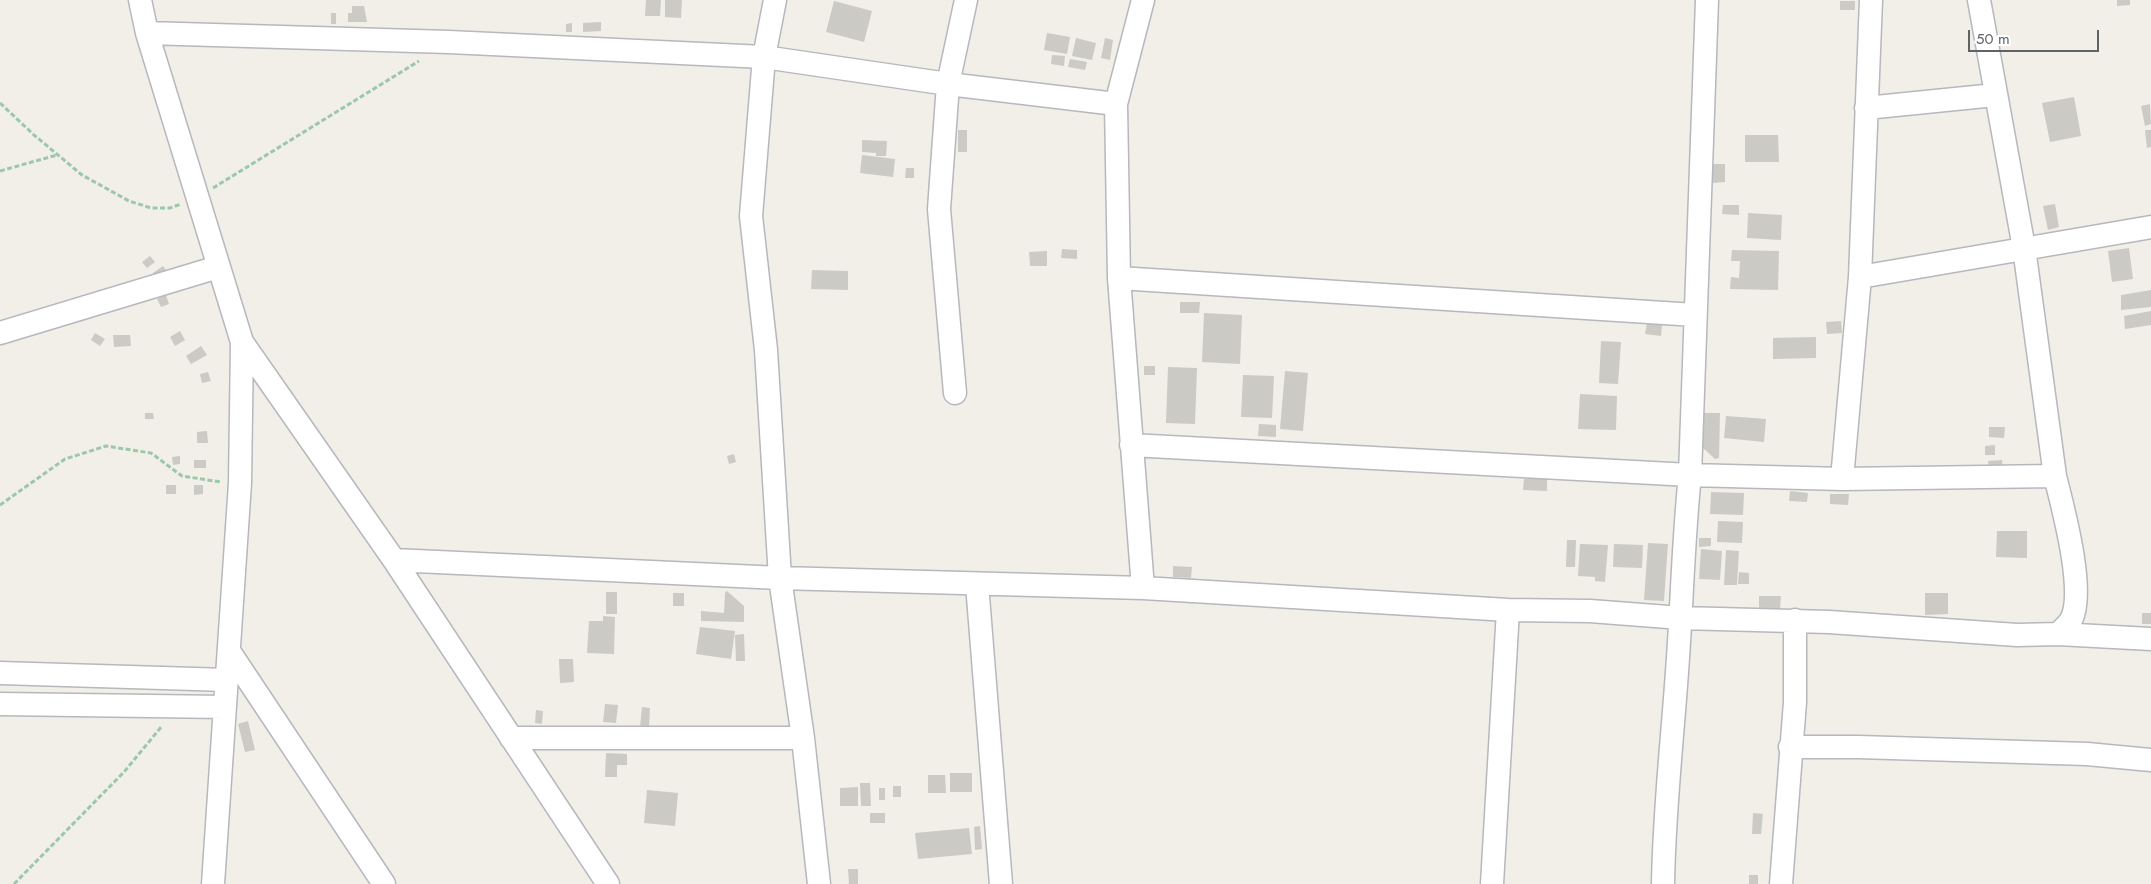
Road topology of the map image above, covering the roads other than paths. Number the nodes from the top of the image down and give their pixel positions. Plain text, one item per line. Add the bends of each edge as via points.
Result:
1 (140, 0) edge
2 (775, 0) edge
3 (966, 0) edge
4 (1143, 0) edge
5 (1707, 0) edge
6 (1871, 0) edge
7 (1979, 0) edge
8 (147, 33) junction
9 (764, 57) junction
10 (948, 84) junction
11 (1995, 96) junction
12 (1116, 104) junction
13 (1866, 108) junction
14 (2151, 228) edge
15 (2024, 248) junction
16 (218, 268) junction
17 (1860, 277) junction
18 (1119, 278) junction
19 (1695, 315) junction
20 (0, 334) edge
21 (242, 342) junction
22 (955, 393) dead end
23 (1131, 445) junction
24 (1690, 475) junction
25 (2055, 476) junction
26 (1842, 479) junction
27 (394, 560) junction
28 (780, 578) junction
29 (977, 584) junction
30 (1143, 588) junction
31 (1508, 610) junction
32 (1681, 618) junction
33 (1795, 620) junction
34 (2058, 634) junction
35 (2151, 639) edge
36 (229, 650) junction
37 (0, 673) edge
38 (227, 680) junction
39 (0, 704) edge
40 (225, 707) junction
41 (511, 738) junction
42 (803, 738) junction
43 (1790, 747) junction
44 (2150, 765) edge
45 (214, 884) edge
46 (384, 884) edge
47 (608, 884) edge
48 (818, 884) edge
49 (1002, 884) edge
50 (1492, 884) edge
51 (1663, 884) edge
52 (1780, 884) edge

1 - 8 street
2 - 9 street
3 - 10 street
4 - 12 street
5 - 19 street
6 - 13 street
7 - 11 street
8 - 9 street
8 - 16 street
9 - 10 street
9 - 28 street via 751,216 766,350
10 - 12 street
10 - 22 street via 939,209
11 - 13 street
11 - 15 street
12 - 18 street
13 - 17 street
14 - 15 street
15 - 17 street
15 - 25 street
16 - 20 street
16 - 21 street
17 - 26 street
18 - 19 street
18 - 23 street
19 - 24 street
21 - 27 street
21 - 36 street via 240,483
23 - 24 street
23 - 30 street
24 - 26 street
24 - 32 street
25 - 26 street
25 - 34 street via 2067,528 2076,595 2070,621
27 - 28 street
27 - 41 street
28 - 29 street
28 - 42 street
29 - 30 street
29 - 49 street
30 - 31 street
31 - 32 street via 1590,611
31 - 50 street
32 - 33 street
32 - 51 street via 1666,796
33 - 34 street via 2017,635
33 - 43 street via 1795,702
34 - 35 street
36 - 38 street
36 - 46 street
37 - 38 street
38 - 40 street
39 - 40 street
40 - 45 street
41 - 42 street
41 - 47 street
42 - 48 street
43 - 44 street via 2077,754
43 - 52 street

